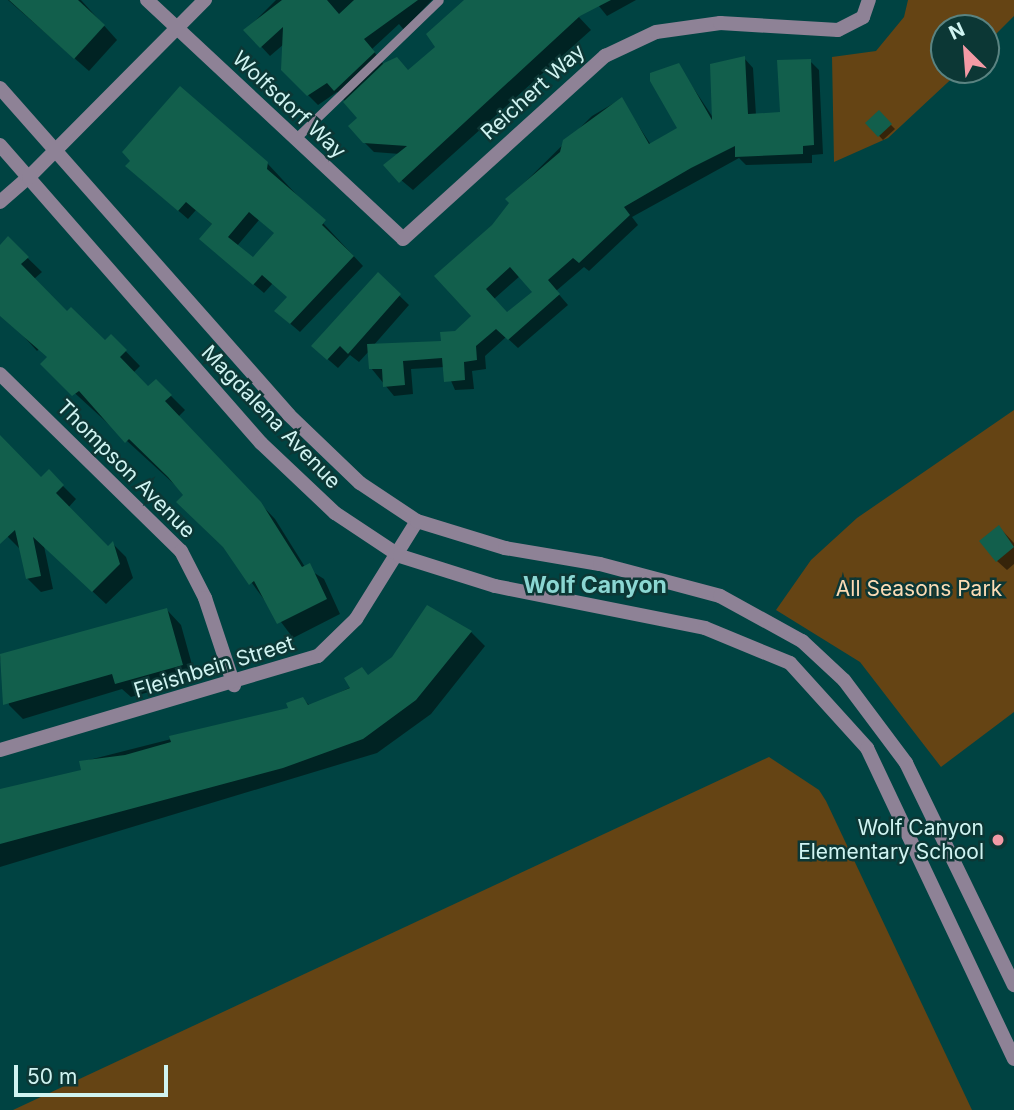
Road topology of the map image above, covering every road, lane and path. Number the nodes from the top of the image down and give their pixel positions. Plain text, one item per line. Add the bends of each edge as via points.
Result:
1 (147, 0) edge
2 (205, 0) edge
3 (439, 0) edge
4 (869, 0) edge
5 (175, 27) junction
6 (0, 88) edge
7 (297, 136) junction
8 (0, 145) edge
9 (59, 150) junction
10 (29, 177) junction
11 (0, 202) edge
12 (403, 239) joint
13 (0, 374) edge
14 (417, 521) junction
15 (400, 556) junction
16 (234, 685) junction
17 (0, 750) edge
18 (1014, 985) edge
19 (1014, 1059) edge

1 - 5 street, Wolfsdorf Way
2 - 5 street
3 - 7 lane
4 - 12 street, Reichert Way via 863,17 838,30 720,23 656,32 605,56
5 - 7 street, Wolfsdorf Way
5 - 9 street
6 - 9 street, Magdalena Avenue
7 - 12 street, Wolfsdorf Way via 360,204
8 - 10 street, Magdalena Avenue
9 - 10 street
9 - 14 street, Magdalena Avenue via 289,415 360,483
10 - 11 street
10 - 15 street, Magdalena Avenue via 261,443 335,513
13 - 16 street, Thompson Avenue via 181,551 205,598
14 - 15 street, Fleishbein Street
14 - 18 street, Magdalena Avenue via 505,548 600,564 720,596 802,641 844,680 906,763
15 - 16 street, Fleishbein Street via 356,619 318,656
15 - 19 street, Magdalena Avenue via 495,586 705,628 790,663 867,748
16 - 17 street, Fleishbein Street

